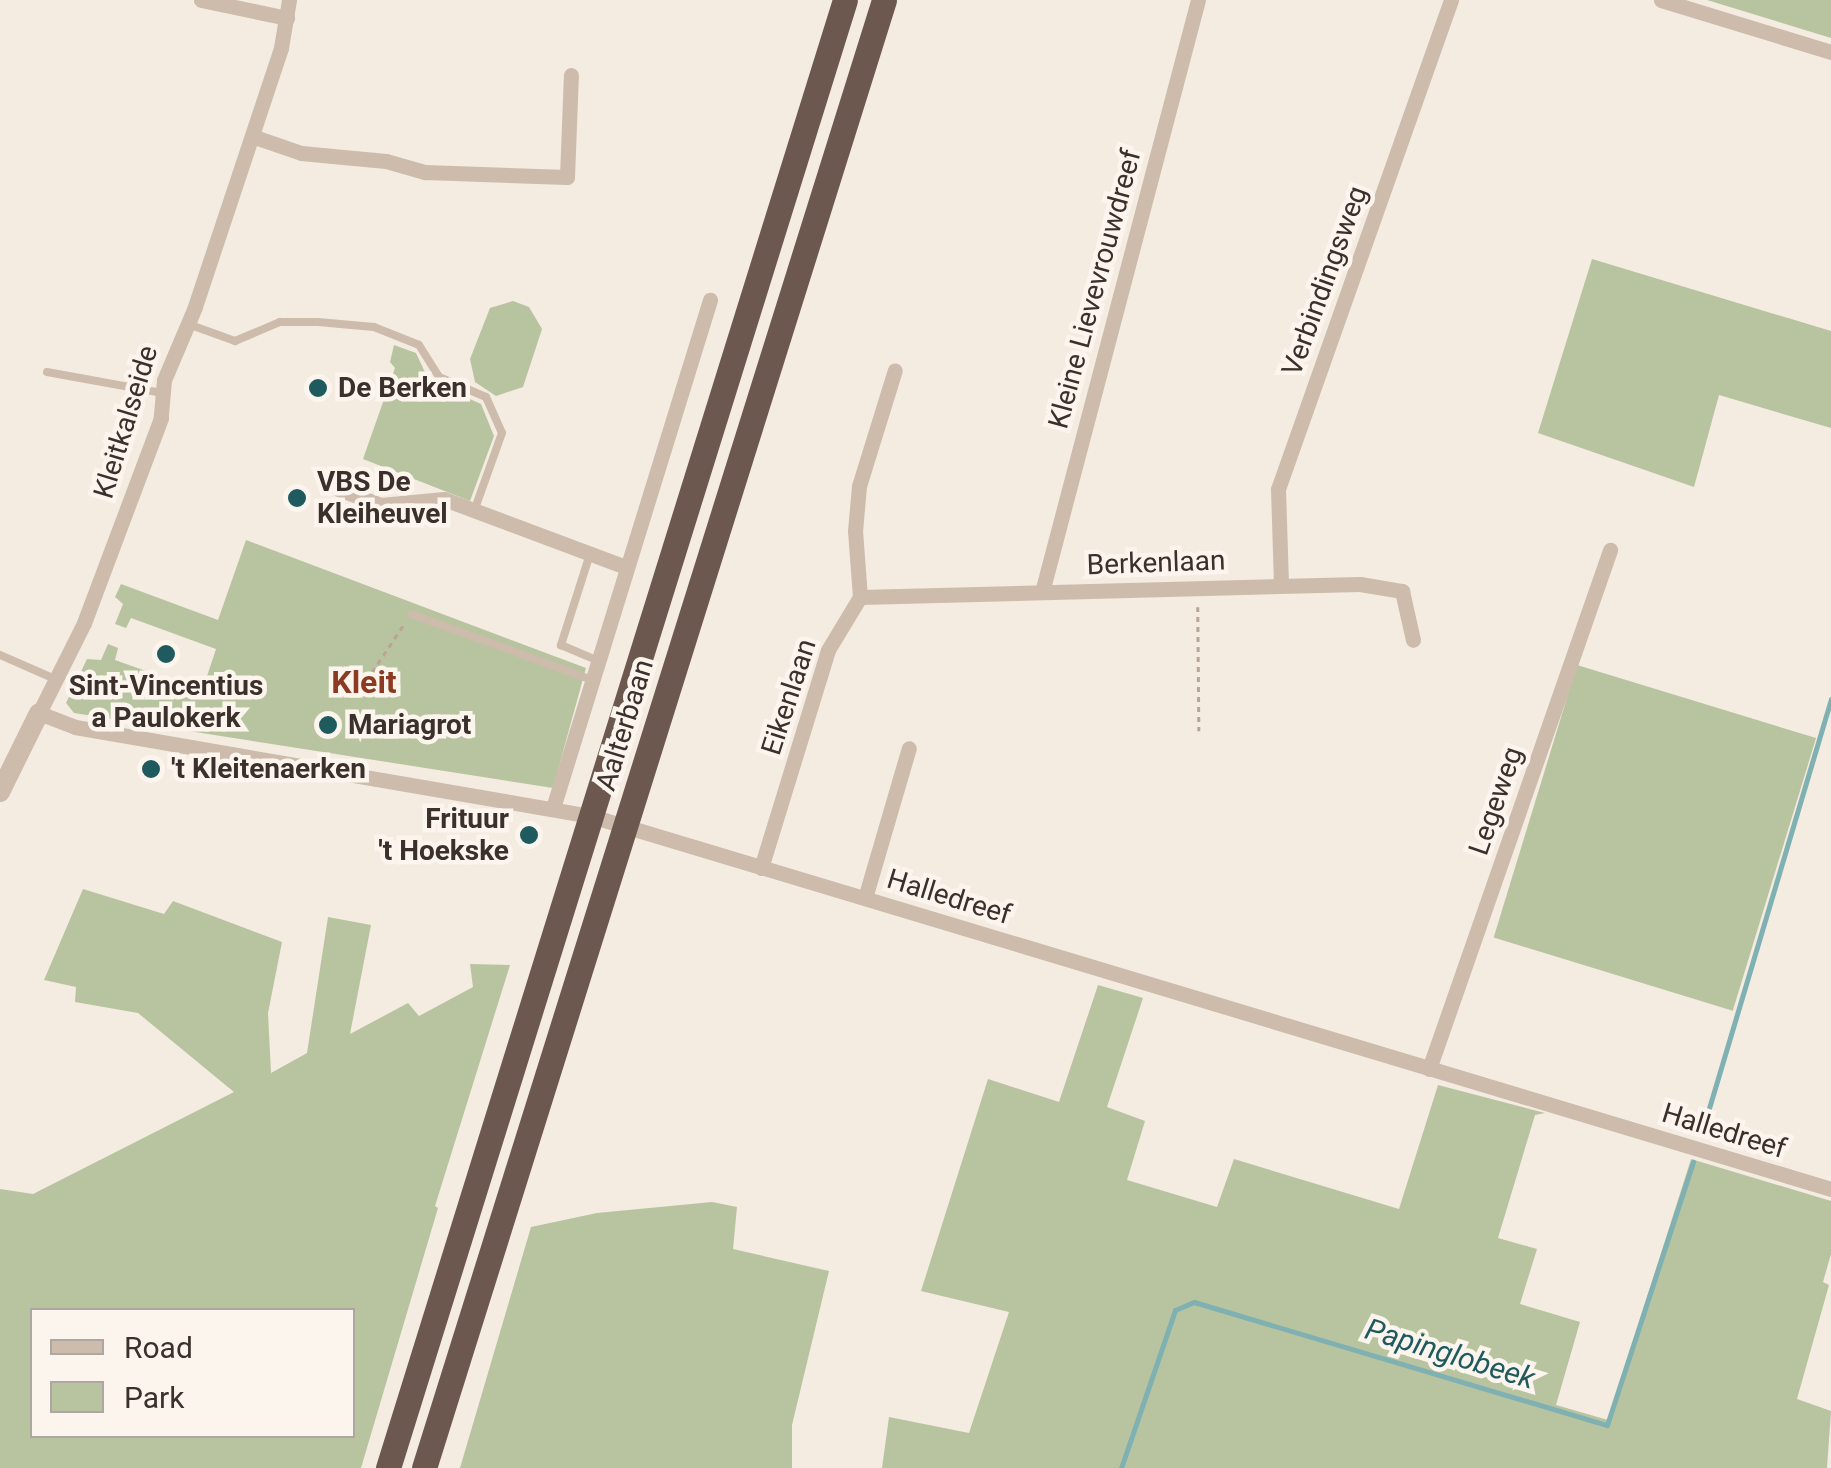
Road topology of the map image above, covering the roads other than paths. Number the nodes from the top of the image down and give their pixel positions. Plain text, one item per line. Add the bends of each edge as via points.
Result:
1 (201, 0) edge
2 (289, 0) edge
3 (846, 0) edge
4 (884, 0) edge
5 (1198, 0) edge
6 (1451, 0) edge
7 (1661, 0) edge
8 (288, 18) junction
9 (1831, 52) edge
10 (570, 75) dead end
11 (252, 136) junction
12 (710, 300) dead end
13 (188, 324) junction
14 (895, 370) dead end
15 (47, 372) dead end
16 (163, 393) junction
17 (328, 485) dead end
18 (474, 511) junction
19 (1610, 550) dead end
20 (590, 554) junction
21 (626, 566) junction
22 (1280, 584) junction
23 (1042, 592) junction
24 (860, 597) junction
25 (410, 614) road end
26 (1412, 640) dead end
27 (0, 655) edge
28 (596, 660) junction
29 (590, 679) junction
30 (56, 680) junction
31 (39, 713) junction
32 (909, 748) dead end
33 (0, 792) edge
34 (553, 808) junction
35 (591, 816) junction
36 (625, 828) junction
37 (761, 868) junction
38 (865, 898) junction
39 (1429, 1069) junction
40 (1831, 1189) edge
41 (388, 1468) edge
42 (424, 1468) edge

1 - 8 street
2 - 8 street, Kleitkalseide
3 - 35 highway, Aalterbaan
4 - 36 highway, Aalterbaan
5 - 23 street, Kleine Lievevrouwdreef
6 - 22 street, Verbindingsweg via 1278,489
7 - 9 street
8 - 11 street, Kleitkalseide
10 - 11 street via 568,177 425,172 301,152
11 - 13 street, Kleitkalseide
12 - 21 street, Aalterbaan
13 - 16 street, Kleitkalseide
13 - 18 lane via 234,341 280,322 374,327 420,345 439,377 486,397 502,433
14 - 24 street via 859,486 854,531
15 - 16 lane
16 - 30 street, Kleitkalseide via 162,418
17 - 18 street via 381,505 444,499
18 - 20 street
19 - 39 street, Legeweg
20 - 21 street
20 - 28 lane via 561,645
21 - 28 street, Aalterbaan
22 - 23 street, Berkenlaan
22 - 26 street, Berkenlaan via 1402,590
23 - 24 street, Berkenlaan
24 - 37 street, Eikenlaan via 828,650
25 - 29 lane
27 - 30 lane
28 - 29 street, Aalterbaan
29 - 34 street, Aalterbaan
30 - 31 street, Kleitkalseide
31 - 33 street, Kleitkalseide
31 - 34 street, Halledreef via 75,727
32 - 38 street
34 - 35 street, Halledreef
35 - 36 street, Halledreef
35 - 41 highway, Aalterbaan
36 - 37 street, Halledreef
36 - 42 highway, Aalterbaan
37 - 38 street, Halledreef
38 - 39 street, Halledreef
39 - 40 street, Halledreef

